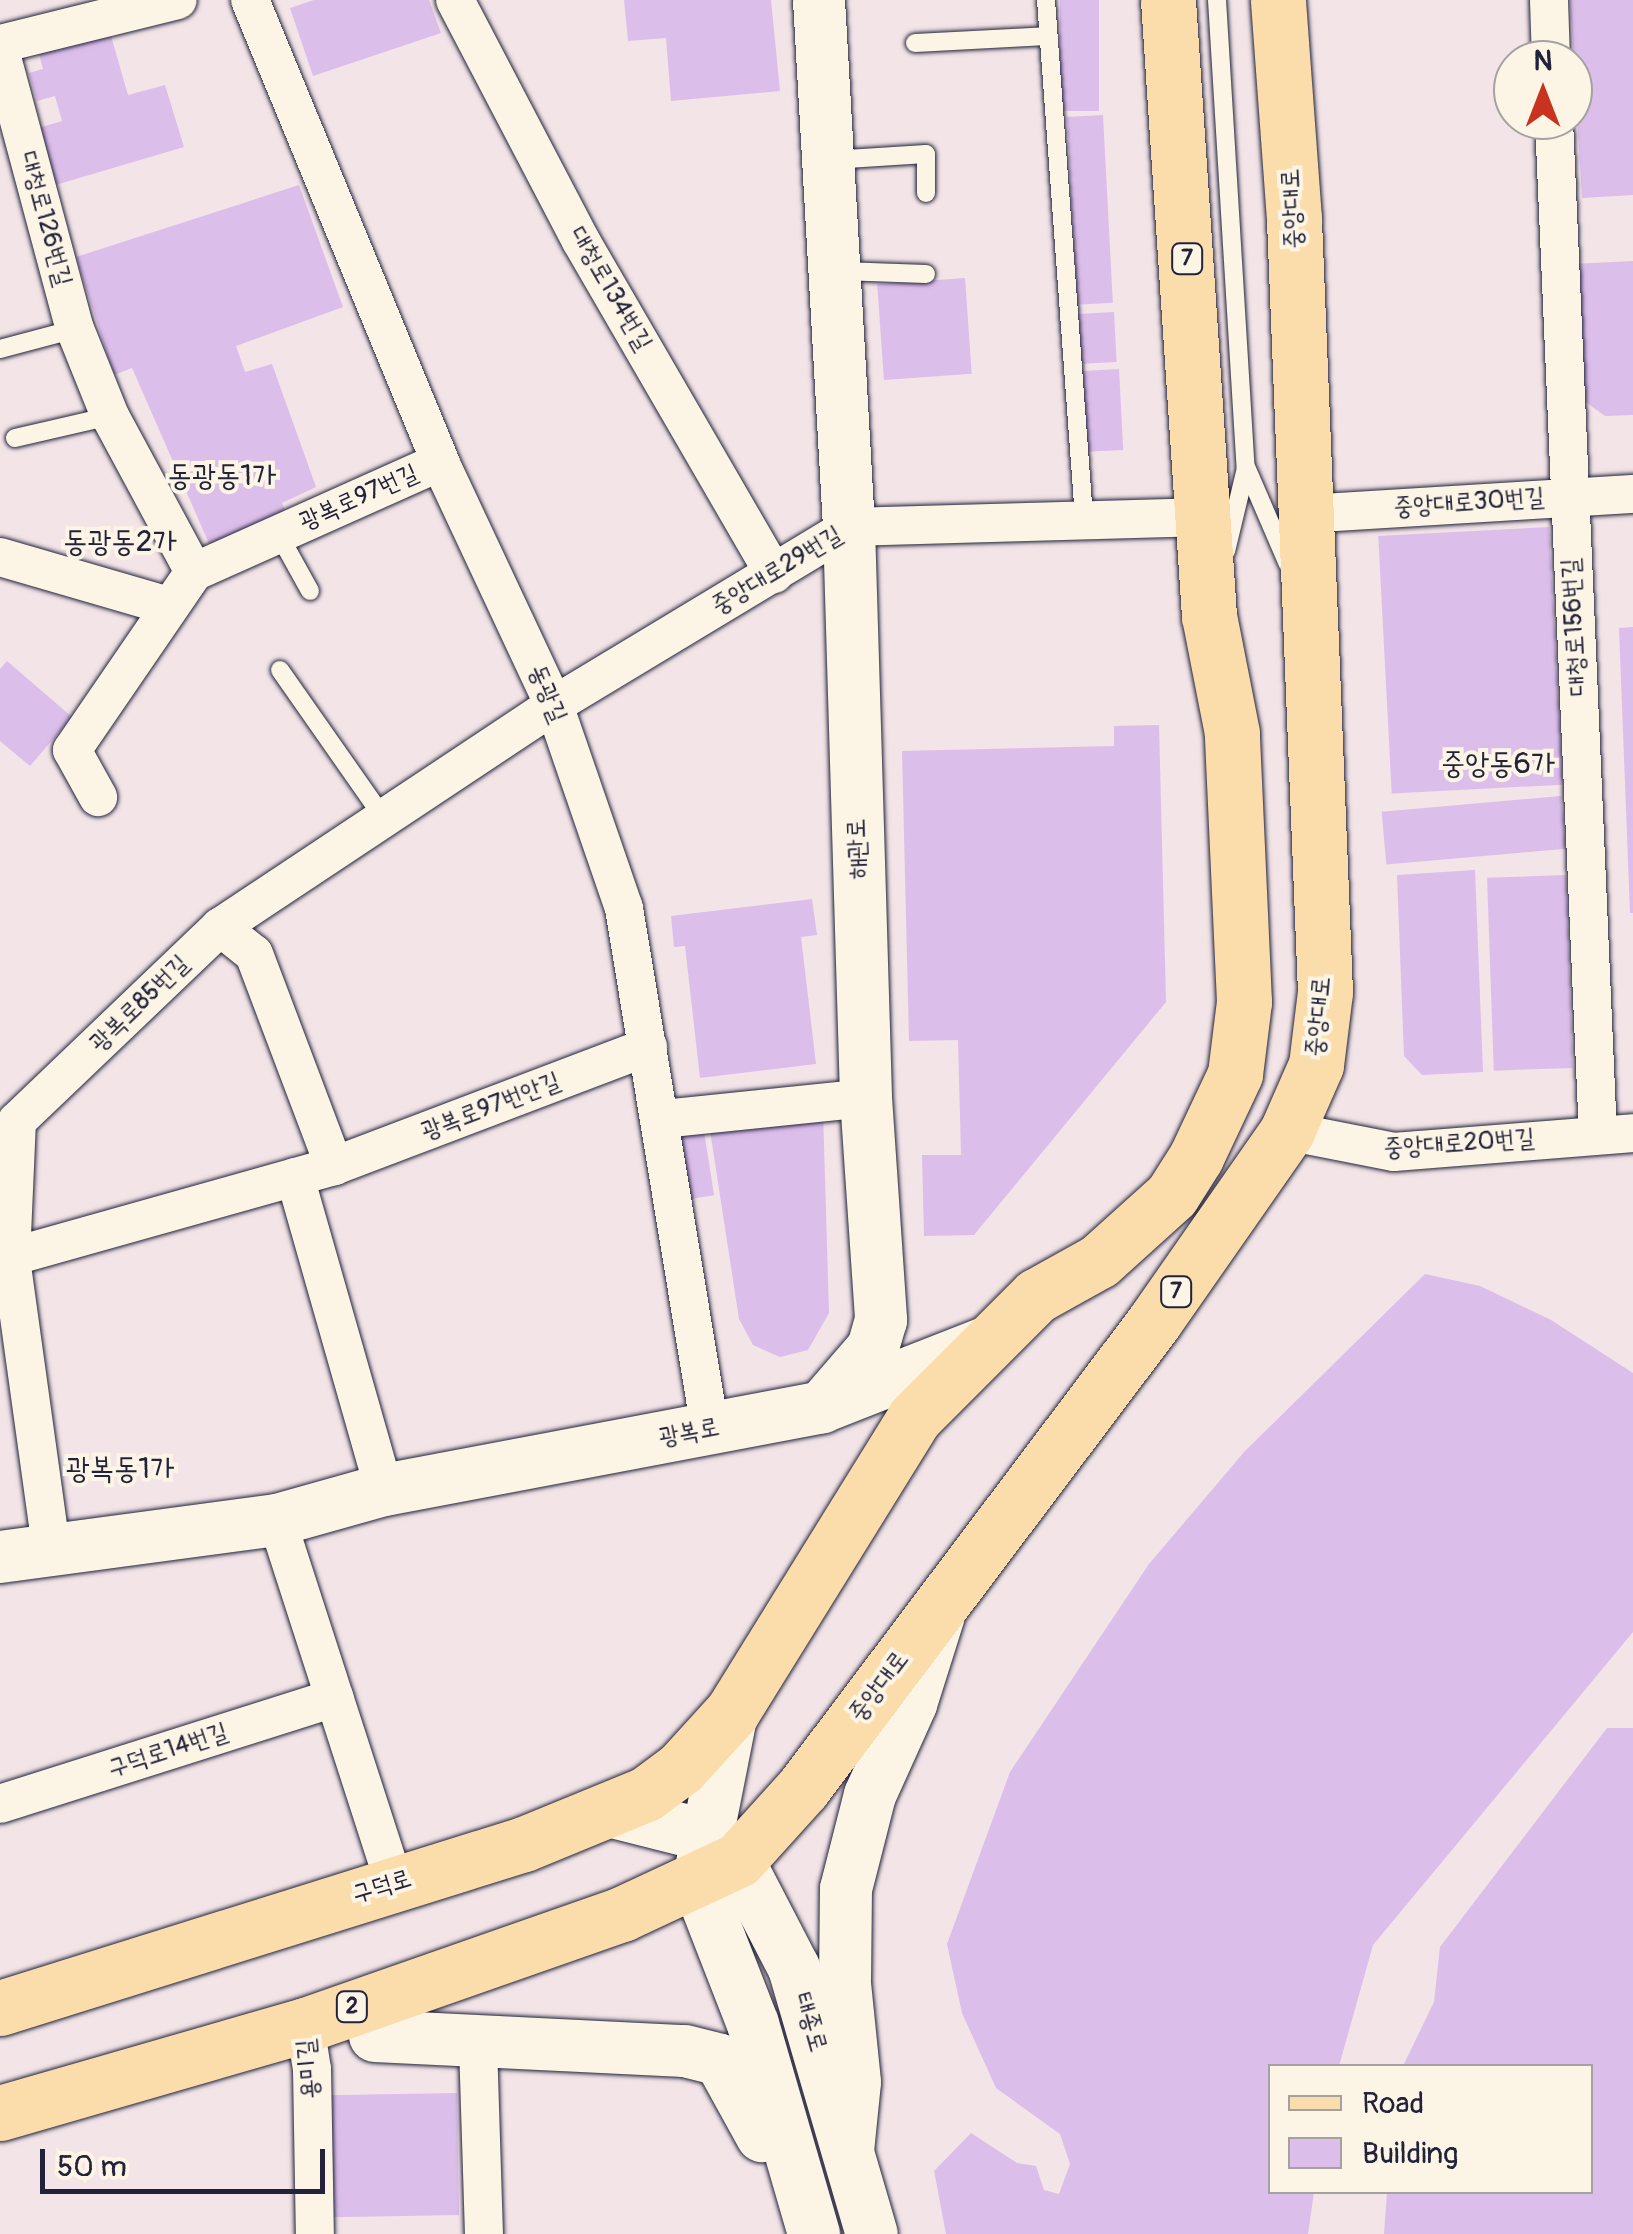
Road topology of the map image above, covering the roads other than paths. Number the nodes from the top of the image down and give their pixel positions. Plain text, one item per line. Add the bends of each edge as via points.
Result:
1 (178, 0) edge
2 (250, 0) edge
3 (455, 0) edge
4 (819, 0) edge
5 (1046, 0) edge
6 (1168, 0) edge
7 (1217, 0) edge
8 (1278, 0) edge
9 (1548, 0) edge
10 (1047, 36) junction
11 (1550, 40) edge
12 (915, 43) dead end
13 (0, 47) edge
14 (1555, 140) edge
15 (831, 160) junction
16 (926, 193) dead end
17 (836, 271) junction
18 (926, 274) dead end
19 (75, 329) junction
20 (0, 349) edge
21 (110, 416) junction
22 (15, 438) dead end
23 (440, 462) junction
24 (1246, 468) junction
25 (1633, 494) edge
26 (1570, 497) junction
27 (1306, 514) junction
28 (1205, 517) junction
29 (1084, 518) junction
30 (849, 527) junction
31 (279, 535) junction
32 (0, 557) edge
33 (194, 572) junction
34 (774, 574) junction
35 (310, 591) dead end
36 (165, 606) junction
37 (1210, 616) junction
38 (1310, 616) junction
39 (280, 670) dead end
40 (554, 705) junction
41 (98, 796) dead end
42 (385, 820) junction
43 (220, 928) junction
44 (648, 1048) junction
45 (866, 1098) junction
46 (663, 1118) junction
47 (1287, 1131) junction
48 (1615, 1134) edge
49 (334, 1166) junction
50 (295, 1177) junction
51 (6, 1259) edge
52 (985, 1343) junction
53 (822, 1407) junction
54 (710, 1429) junction
55 (384, 1490) junction
56 (277, 1520) junction
57 (51, 1547) junction
58 (0, 1557) edge
59 (942, 1603) junction
60 (335, 1698) junction
61 (732, 1712) junction
62 (0, 1804) edge
63 (613, 1812) junction
64 (713, 1859) junction
65 (394, 1882) junction
66 (0, 2008) edge
67 (305, 2025) junction
68 (375, 2036) joint
69 (478, 2044) junction
70 (0, 2113) edge
71 (848, 2151) junction
72 (810, 2221) edge
73 (315, 2234) edge
74 (484, 2234) edge
75 (872, 2234) edge

1 - 13 street
2 - 23 street, 동광길
3 - 34 street, 대청로134번길 via 582,241
4 - 15 main road, 해관로
5 - 10 lane
6 - 28 main road, 7
7 - 24 lane
8 - 27 main road, 중앙대로 / 7
9 - 11 street
10 - 12 lane
10 - 29 lane
13 - 19 street, 대청로126번길
14 - 26 street, 대청로156번길
15 - 16 lane via 926,154
15 - 17 main road, 해관로
17 - 18 lane
17 - 30 main road, 해관로
19 - 20 lane
19 - 21 street, 대청로126번길
21 - 22 lane
21 - 33 street, 대청로126번길
23 - 31 street, 광복로97번길
23 - 40 street, 동광길
24 - 37 lane
24 - 38 lane
25 - 26 street, 중앙대로30번길
26 - 27 street, 중앙대로30번길
26 - 48 street, 대청로156번길
27 - 38 main road, 중앙대로 / 7
28 - 29 street, 중앙대로29번길
28 - 37 main road, 7
29 - 30 street, 중앙대로29번길
30 - 34 street, 중앙대로29번길
30 - 45 main road, 해관로
31 - 33 street, 광복로97번길
31 - 35 lane, 광복로97번길
32 - 36 street
33 - 36 street
34 - 40 street, 중앙대로29번길
36 - 41 street via 72,750
37 - 52 main road, 7 via 1232,733 1244,1002 1236,1074 1172,1196 1099,1261 1036,1296
38 - 47 main road, 중앙대로 / 7 via 1325,992 1316,1065
39 - 42 lane
40 - 42 street, 광복로85번길
40 - 44 street, 동광길 via 624,908
42 - 43 street, 광복로85번길
43 - 49 street via 254,954
43 - 51 street, 광복로85번길 via 17,1121
44 - 46 street, 동광길
44 - 49 street, 광복로97번안길
45 - 46 street
45 - 53 main road, 해관로 via 881,1320 873,1348
46 - 54 street, 동광길
47 - 48 street, 중앙대로20번길 via 1394,1152
47 - 59 main road, 중앙대로 / 7 via 1198,1262
49 - 50 street, 광복로97번안길
50 - 51 street, 광복로97번안길
50 - 55 street
51 - 57 street, 광복로85번길
52 - 53 main road, 광복로
52 - 61 main road, 7 via 914,1418
53 - 54 main road, 광복로
54 - 55 main road, 광복로
55 - 56 main road, 광복로
56 - 57 main road, 광복로
56 - 60 street
57 - 58 main road, 광복로
59 - 64 main road, 중앙대로 / 7 via 803,1788
59 - 71 main road via 911,1704 870,1795 846,1889 845,1983 855,2082
60 - 62 street, 구덕로14번길
60 - 65 street
61 - 63 main road, 구덕로 via 681,1768
61 - 64 main road
63 - 64 main road
63 - 65 main road, 구덕로
64 - 67 main road, 2
64 - 71 main road, 태종로 via 794,1968
64 - 72 main road
65 - 66 main road, 구덕로
67 - 68 main road
67 - 70 main road, 2
67 - 73 street, 용미길
68 - 69 main road
69 - 72 main road via 685,2051 720,2060
69 - 74 street
71 - 75 main road, 태종로

